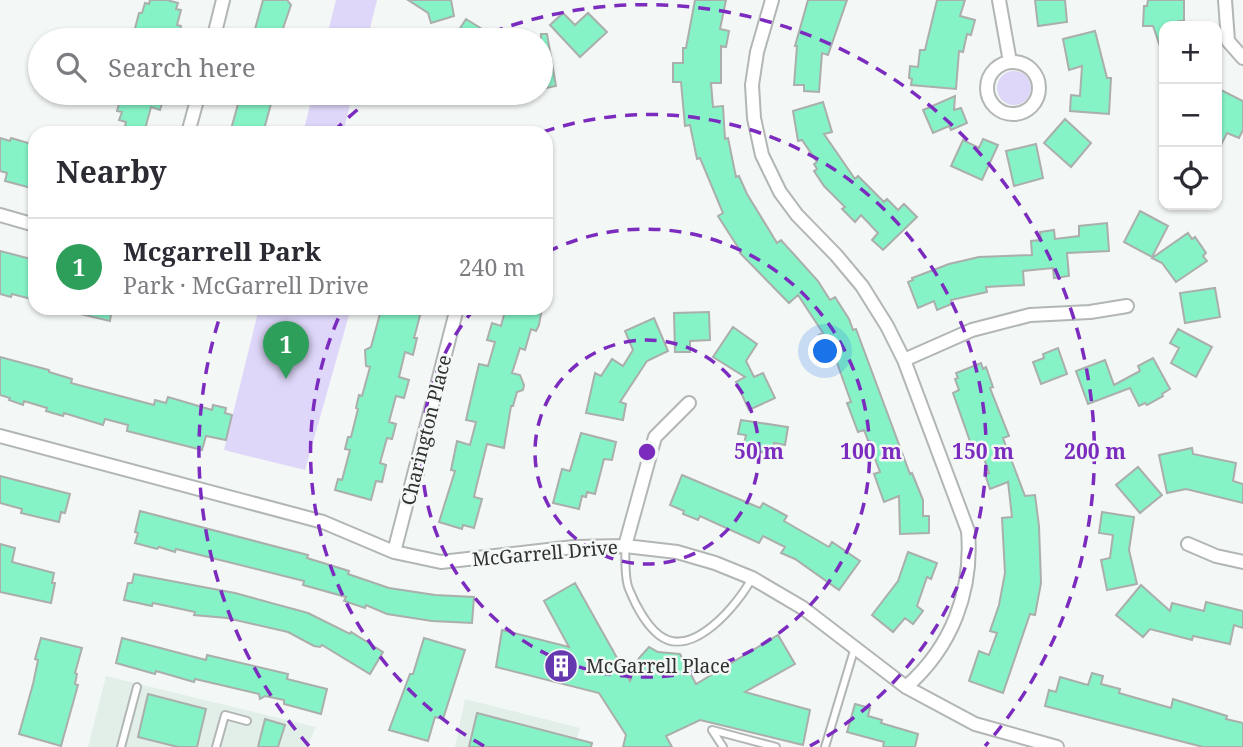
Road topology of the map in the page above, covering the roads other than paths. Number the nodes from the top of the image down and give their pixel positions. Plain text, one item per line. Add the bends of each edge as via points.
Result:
1 (223, 0) edge
2 (772, 0) edge
3 (999, 0) edge
4 (1225, 0) edge
5 (216, 28) edge
6 (1243, 58) edge
7 (1010, 62) junction
8 (196, 105) edge
9 (190, 126) edge
10 (0, 215) edge
11 (28, 223) edge
12 (1127, 306) dead end
13 (455, 315) edge
14 (904, 360) junction
15 (689, 402) dead end
16 (0, 436) edge
17 (1188, 544) dead end
18 (625, 546) junction
19 (394, 552) junction
20 (1243, 562) edge
21 (752, 578) junction
22 (855, 648) junction
23 (137, 687) dead end
24 (906, 687) junction
25 (247, 721) dead end
26 (1018, 742) edge
27 (121, 747) edge
28 (216, 747) edge
29 (723, 747) edge
30 (776, 747) edge
31 (825, 747) edge
32 (1057, 747) edge

1 - 5 street
2 - 14 street via 752,85 762,155 797,215 862,286
3 - 7 street
4 - 6 street via 1228,41
7 - 7 street via 989,77 988,94 997,109 1014,114 1030,109 1040,86 1026,65
8 - 9 street
10 - 11 street
12 - 14 street via 1030,315 972,330
13 - 19 street, Charington Place
14 - 24 street via 964,519 970,554 967,587 956,619
15 - 18 street via 655,437
16 - 19 street, McGarrell Drive via 323,522
17 - 20 street
18 - 19 street, McGarrell Drive via 442,562
18 - 21 street, McGarrell Drive via 677,552
18 - 21 lane via 628,587 643,616 660,636 673,641 691,638 721,620
21 - 22 street, McGarrell Drive via 803,608
22 - 24 street, McGarrell Drive
22 - 31 lane
23 - 27 lane
24 - 26 street, McGarrell Drive
25 - 28 lane via 225,715
26 - 32 street, McGarrell Drive
29 - 30 lane via 712,730

